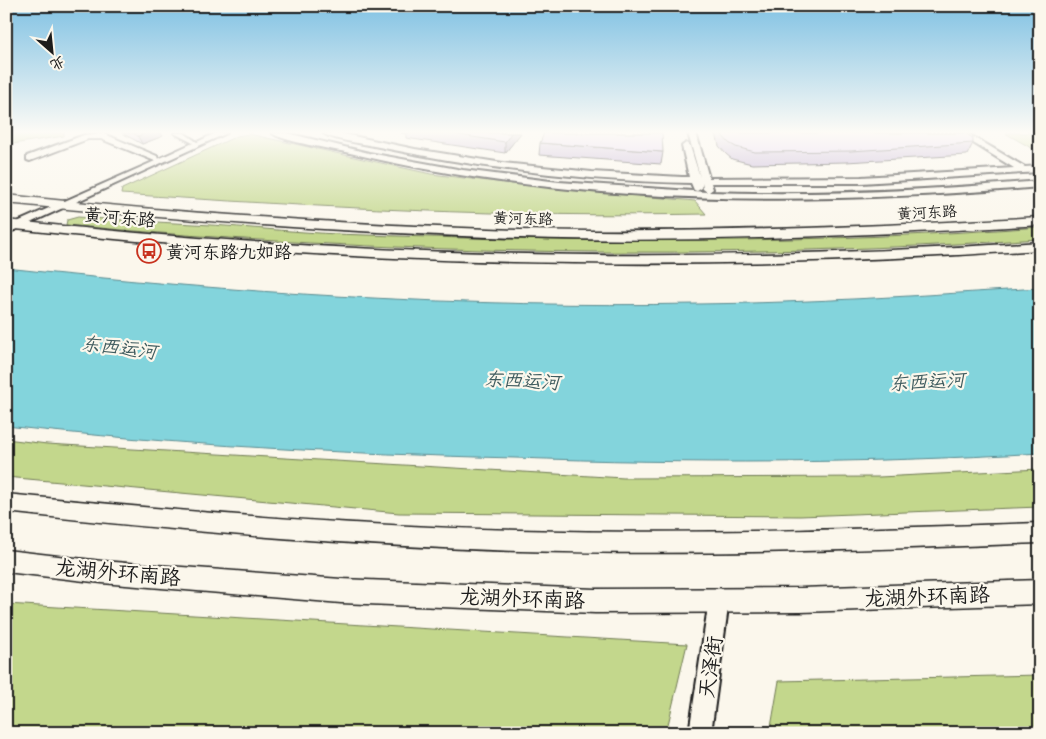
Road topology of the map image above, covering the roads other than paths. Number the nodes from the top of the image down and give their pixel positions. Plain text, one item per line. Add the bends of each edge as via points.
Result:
1 (134, 167) edge
2 (143, 167) edge
3 (441, 167) edge
4 (534, 167) edge
5 (692, 167) edge
6 (702, 167) edge
7 (1020, 167) edge
8 (1024, 170) junction
9 (1038, 170) edge
10 (1040, 180) edge
11 (696, 181) junction
12 (706, 182) junction
13 (1040, 184) edge
14 (699, 194) junction
15 (710, 195) junction
16 (6, 199) edge
17 (57, 205) junction
18 (1040, 221) edge
19 (9, 226) edge
20 (1040, 246) edge
21 (6, 503) edge
22 (1040, 533) edge
23 (6, 561) edge
24 (1040, 592) edge
25 (719, 600) junction
26 (700, 733) edge

1 - 17 street
2 - 17 street
3 - 14 street via 636,191
4 - 11 street
5 - 11 street
6 - 12 street
7 - 8 street
8 - 9 street
8 - 10 street
8 - 12 street via 843,182
11 - 12 street
11 - 14 street
12 - 15 street
13 - 15 street via 847,195
14 - 15 street
16 - 17 main road, 黄河东路
17 - 18 main road, 黄河东路 via 323,227 570,235 826,232
17 - 19 street
19 - 20 main road, 黄河东路 via 224,245 468,257 772,258
21 - 22 main road via 136,517 358,534 592,542 800,541
23 - 25 main road, 龙湖外环南路 via 342,591 595,601
24 - 25 main road, 龙湖外环南路 via 905,598
25 - 26 street, 天泽街

